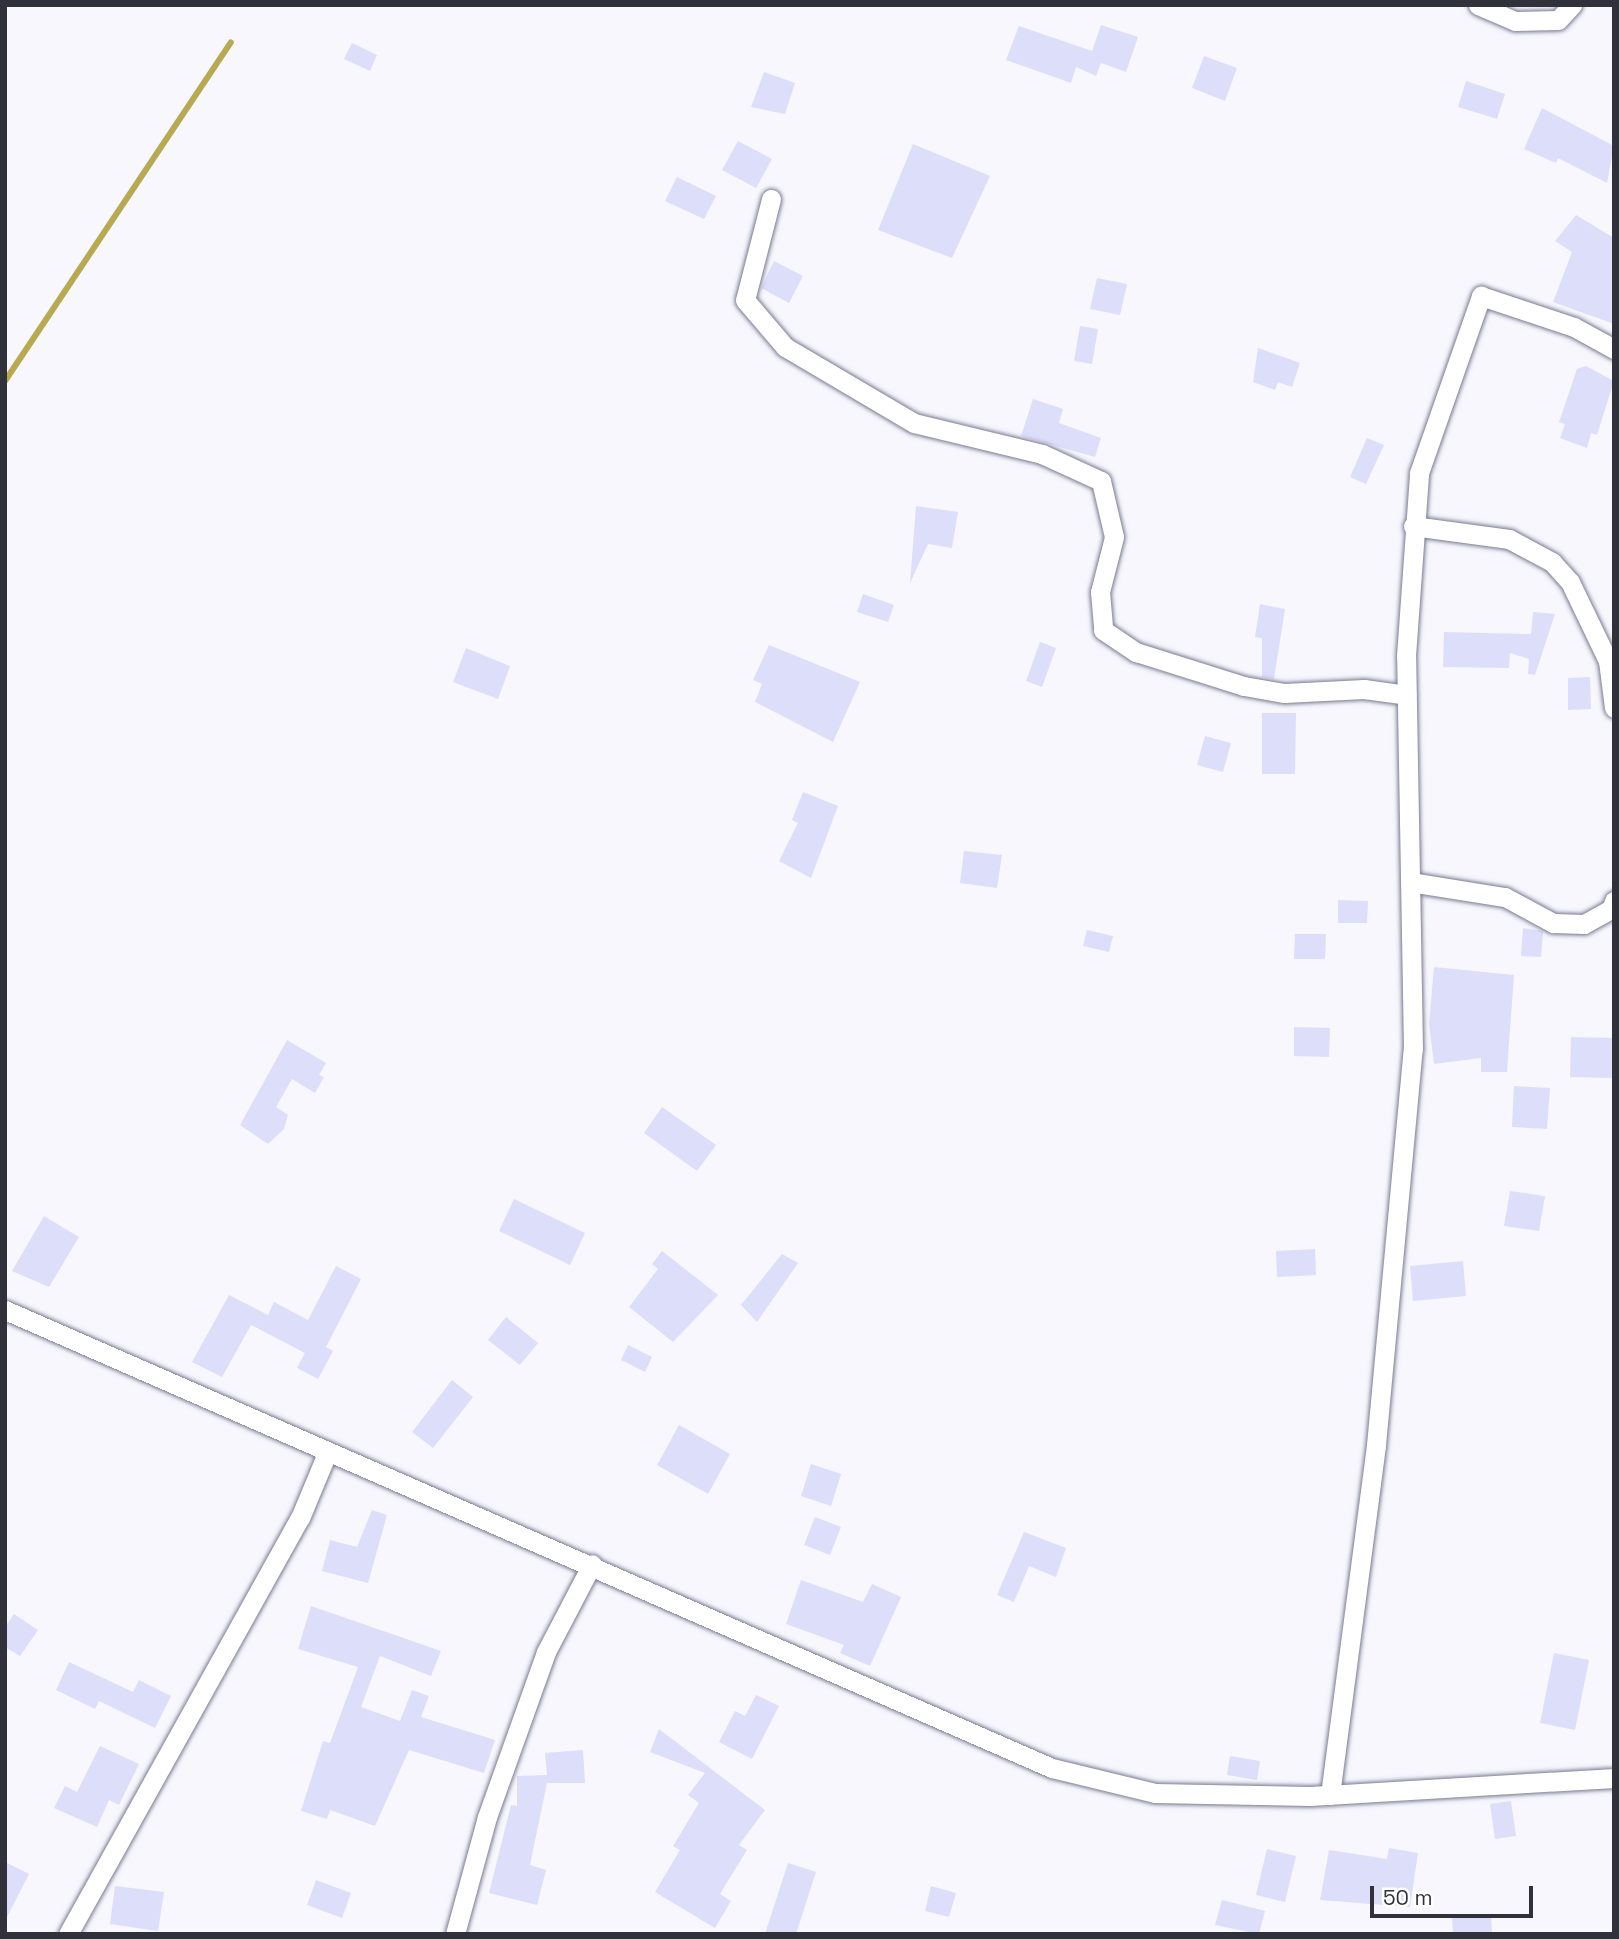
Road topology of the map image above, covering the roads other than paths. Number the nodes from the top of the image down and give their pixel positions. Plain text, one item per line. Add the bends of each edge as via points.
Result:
1 (1478, 5) edge
2 (1572, 5) edge
3 (771, 199) dead end
4 (1614, 349) edge
5 (1413, 526) junction
6 (1407, 695) junction
7 (1614, 708) edge
8 (1410, 882) junction
9 (1614, 901) edge
10 (5, 1310) edge
11 (327, 1453) junction
12 (593, 1564) junction
13 (1614, 1778) edge
14 (1330, 1795) junction
15 (68, 1934) edge
16 (455, 1934) edge

1 - 2 street via 1515,21 1558,20
3 - 6 street via 745,300 785,348 914,423 1042,454 1101,481 1114,537 1100,592 1103,630 1136,652 1244,686 1284,694 1364,689
4 - 5 street via 1574,327 1481,296 1419,473
5 - 6 street
5 - 7 street via 1509,539 1552,562 1570,582 1608,661
6 - 8 street
8 - 9 street via 1505,897 1553,923 1584,924 1611,909
8 - 14 street via 1412,1049 1376,1445
10 - 11 street
11 - 12 street
11 - 15 street via 300,1518
12 - 14 street via 1052,1768 1155,1793
12 - 16 street via 546,1652 487,1817
13 - 14 street

